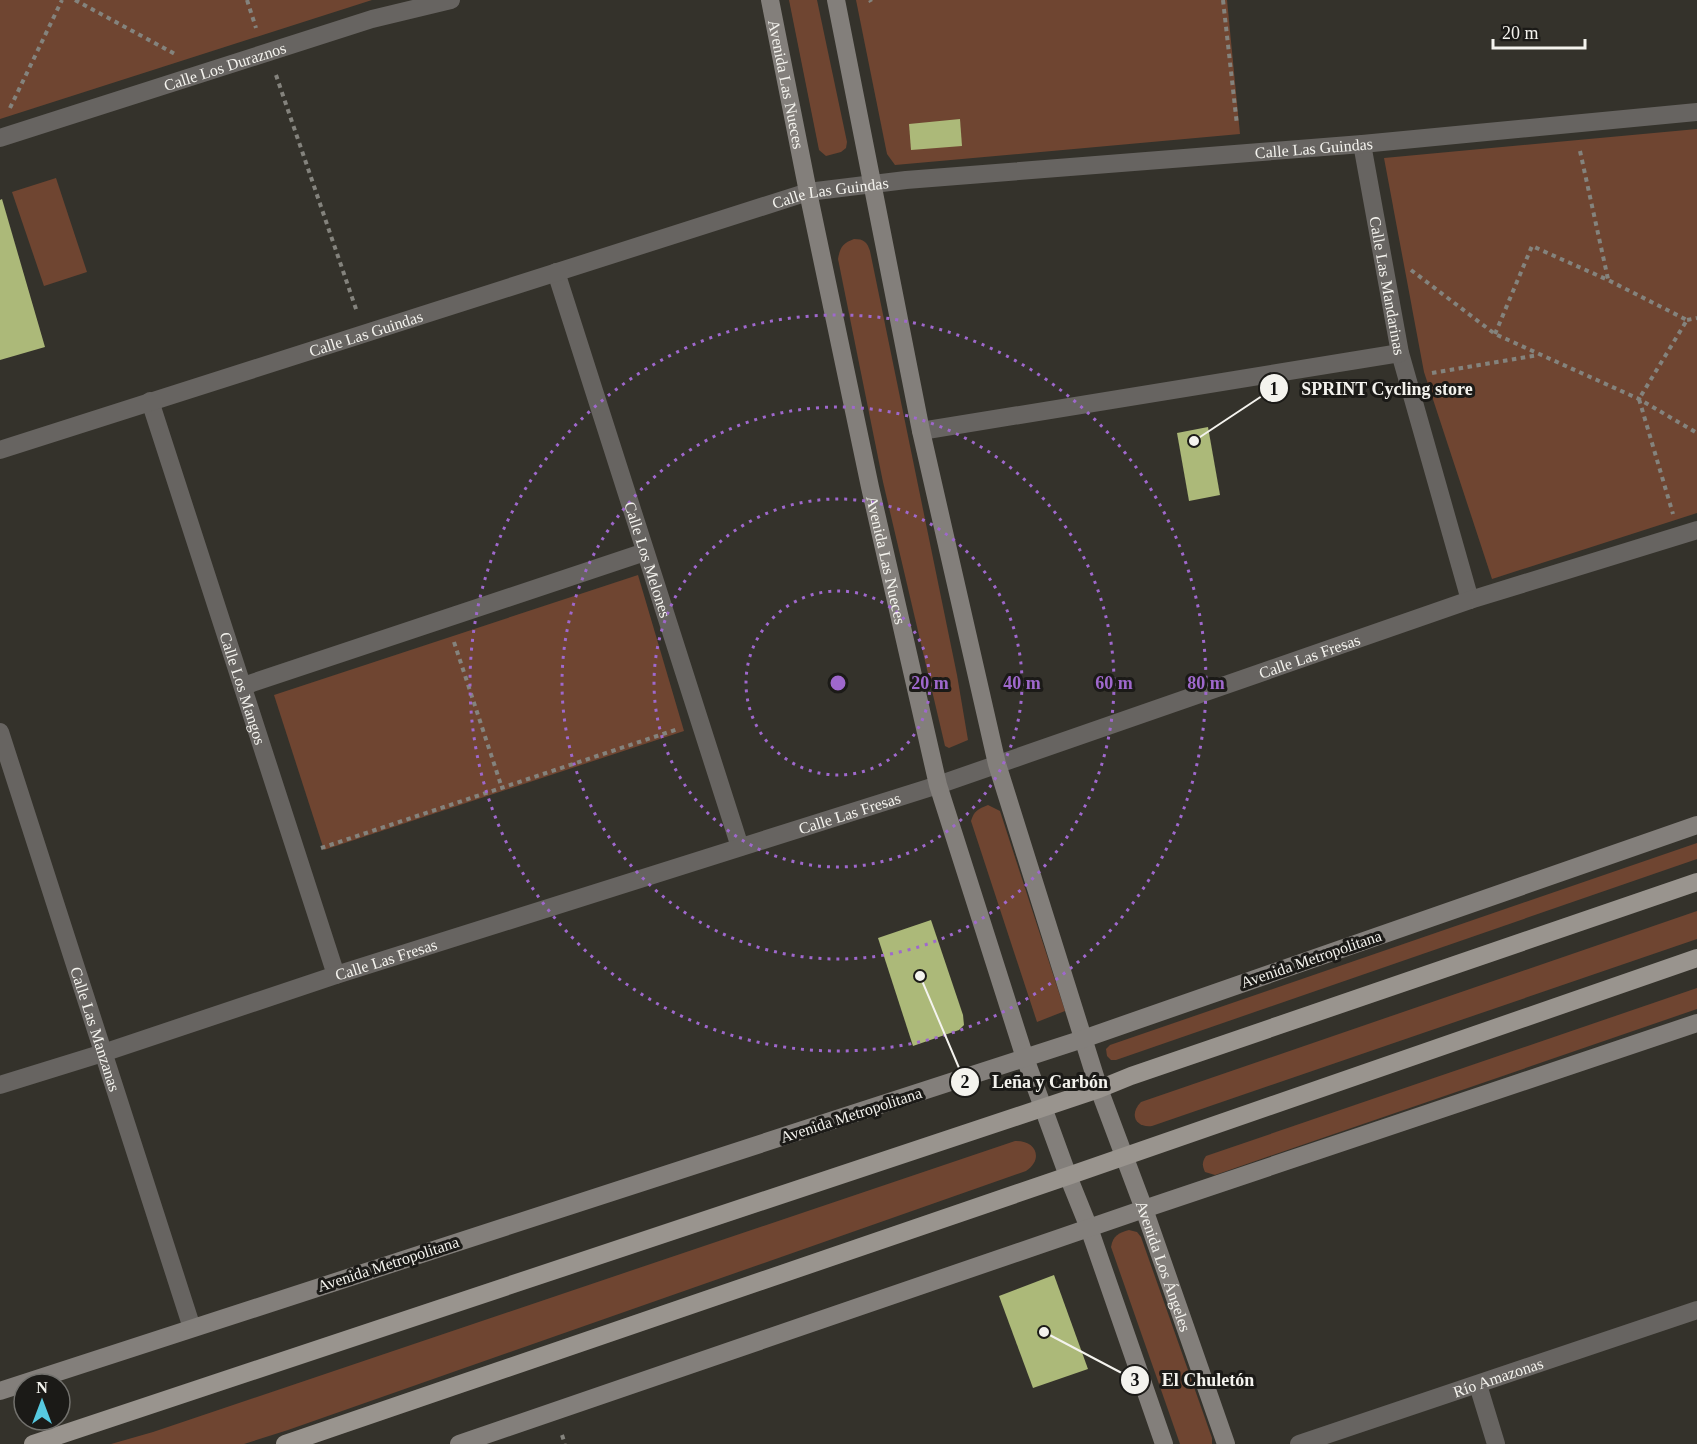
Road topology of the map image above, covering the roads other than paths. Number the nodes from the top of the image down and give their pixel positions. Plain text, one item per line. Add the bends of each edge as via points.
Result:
1 (451, 0) edge
2 (770, 0) edge
3 (836, 0) edge
4 (1697, 112) edge
5 (0, 138) edge
6 (1362, 144) junction
7 (873, 183) junction
8 (808, 192) junction
9 (556, 272) junction
10 (1400, 353) junction
11 (150, 401) junction
12 (921, 431) junction
13 (0, 450) edge
14 (1689, 532) edge
15 (645, 552) junction
16 (1470, 600) junction
17 (243, 686) junction
18 (0, 732) edge
19 (997, 764) junction
20 (938, 785) junction
21 (1697, 825) edge
22 (740, 847) junction
23 (1697, 882) edge
24 (1697, 958) edge
25 (336, 975) junction
26 (1697, 1023) edge
27 (1083, 1039) junction
28 (103, 1053) junction
29 (1025, 1058) junction
30 (0, 1084) edge
31 (1099, 1089) junction
32 (1044, 1107) junction
33 (1124, 1156) junction
34 (1068, 1176) junction
35 (1144, 1209) junction
36 (1089, 1228) junction
37 (1697, 1310) edge
38 (192, 1328) junction
39 (1478, 1385) junction
40 (0, 1391) edge
41 (33, 1444) edge
42 (285, 1444) edge
43 (459, 1444) edge
44 (1164, 1444) edge
45 (1226, 1444) edge
46 (1299, 1444) edge
47 (1496, 1444) edge

1 - 5 street, Calle Los Duraznos via 372,19
2 - 8 street, Avenida Las Nueces
3 - 7 street
4 - 6 street, Calle Las Guindas
6 - 7 street, Calle Las Guindas
6 - 10 street, Calle Las Mandarinas
7 - 8 street, Calle Las Guindas
7 - 12 street
8 - 9 street, Calle Las Guindas
8 - 20 street, Avenida Las Nueces
9 - 11 street, Calle Las Guindas
9 - 15 street, Calle Los Melones
10 - 12 street
10 - 16 street, Calle Las Mandarinas
11 - 13 street, Calle Las Guindas
11 - 17 street, Calle Los Mangos
12 - 19 street
14 - 16 street, Calle Las Fresas
15 - 17 street
15 - 22 street, Calle Los Melones
16 - 19 street, Calle Las Fresas
17 - 25 street, Calle Los Mangos
18 - 28 street, Calle Las Manzanas
19 - 20 street, Calle Las Fresas
19 - 27 street
20 - 22 street, Calle Las Fresas
20 - 29 street, Avenida Las Nueces
21 - 27 street, Avenida Metropolitana
22 - 25 street, Calle Las Fresas
23 - 31 main road
24 - 33 main road
25 - 28 street, Calle Las Fresas
26 - 35 street
27 - 29 street, Avenida Metropolitana
27 - 31 street
28 - 30 street, Calle Las Fresas
28 - 38 street, Calle Las Manzanas
29 - 32 street, Avenida Las Nueces
29 - 38 street, Avenida Metropolitana
31 - 32 main road
31 - 33 street, Avenida Los Ángeles
32 - 34 street
32 - 41 main road
33 - 34 main road
33 - 35 street, Avenida Los Ángeles
34 - 36 street
34 - 42 main road
35 - 36 street
35 - 45 street, Avenida Los Ángeles
36 - 43 street
36 - 44 street
37 - 39 street, Río Amazonas
38 - 40 street, Avenida Metropolitana
39 - 46 street, Río Amazonas
39 - 47 street

